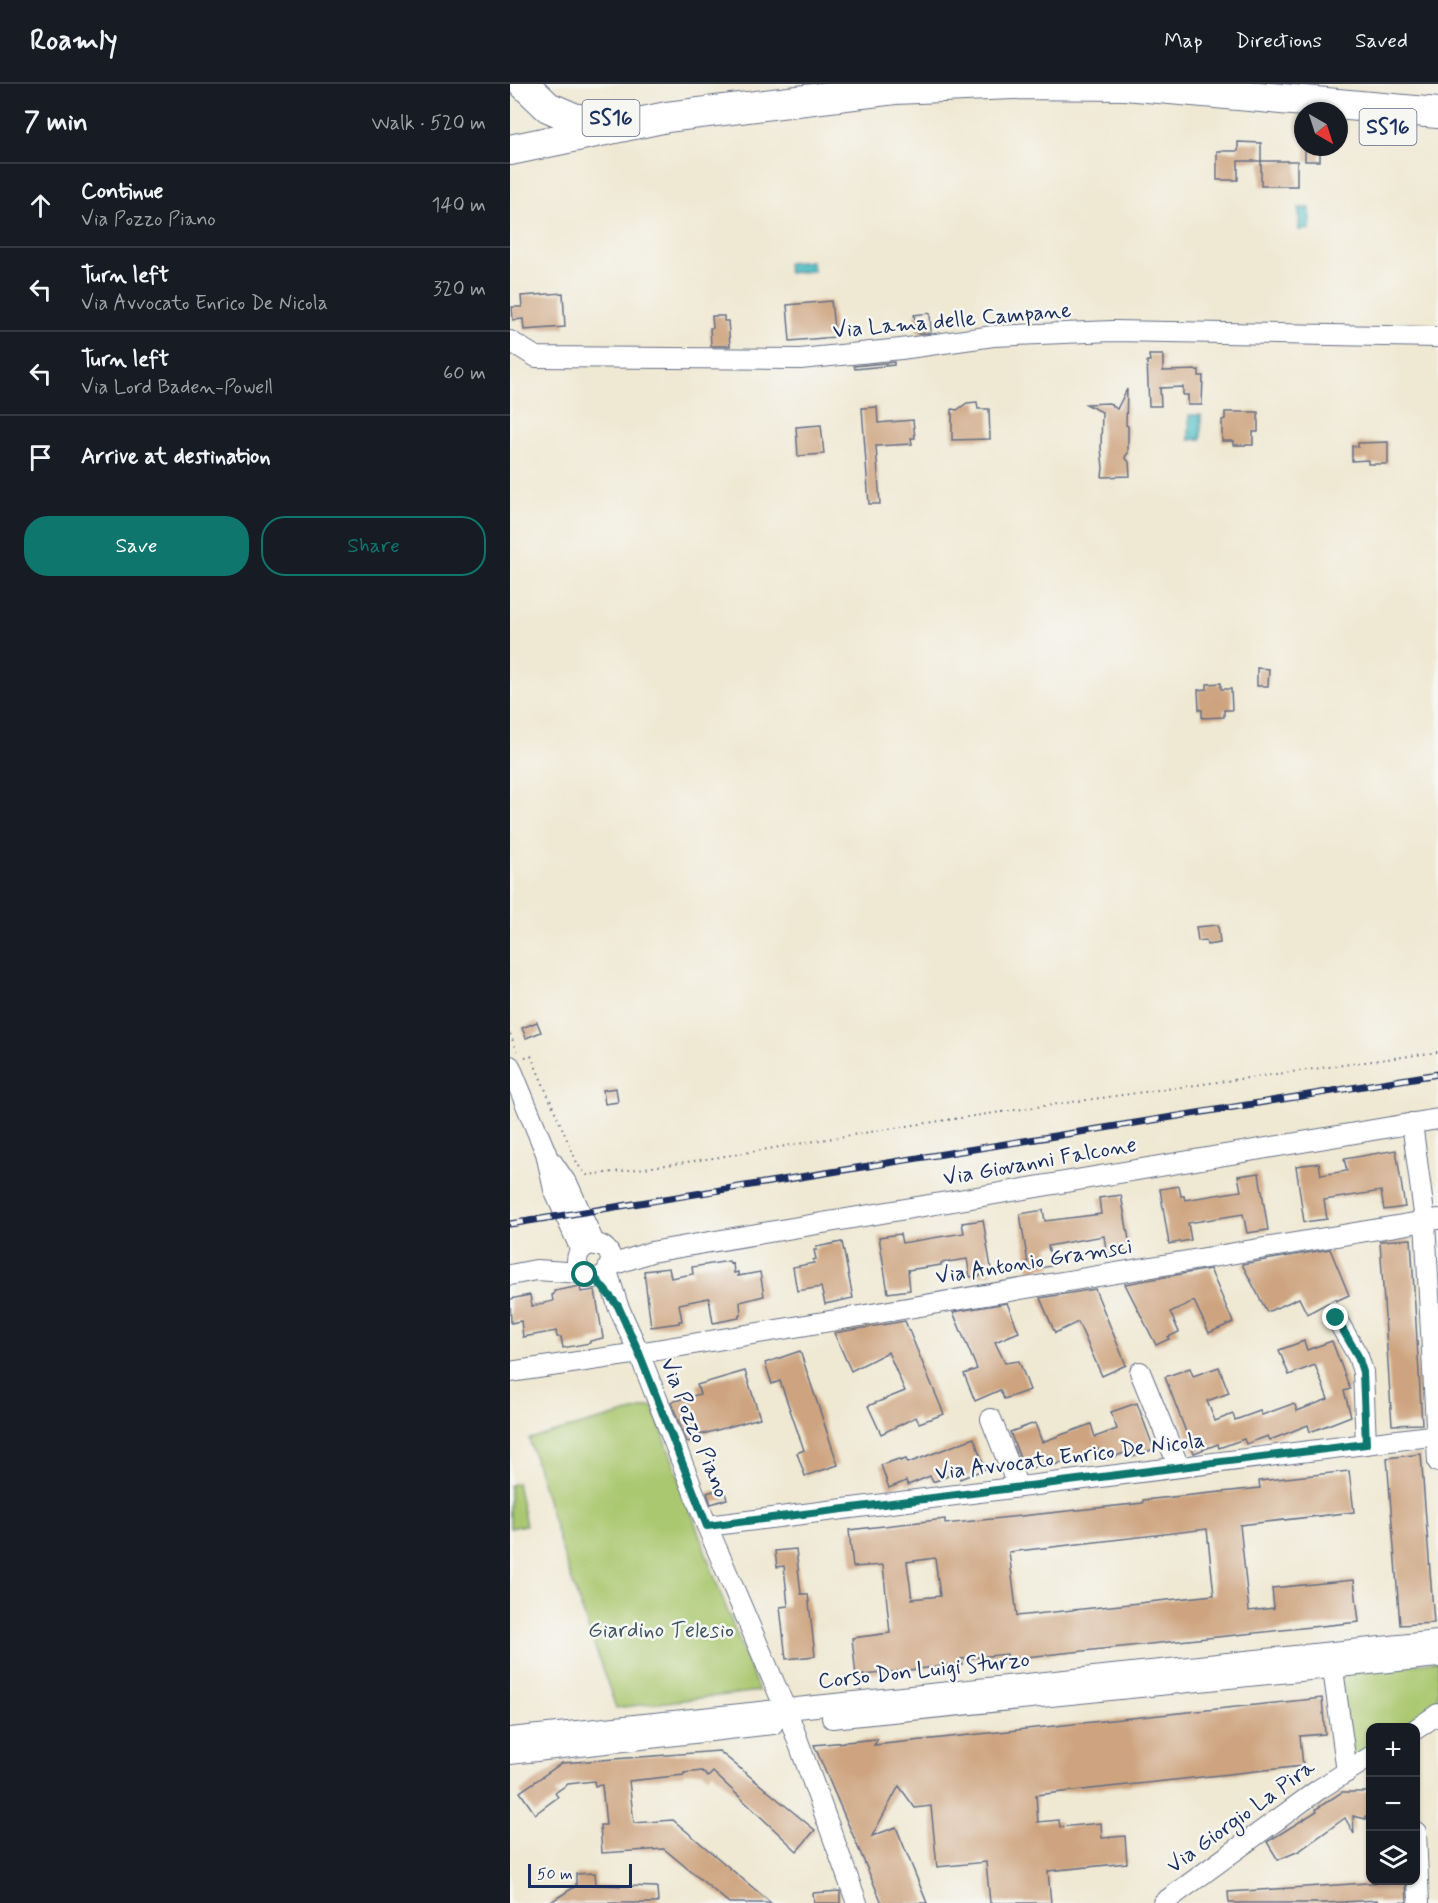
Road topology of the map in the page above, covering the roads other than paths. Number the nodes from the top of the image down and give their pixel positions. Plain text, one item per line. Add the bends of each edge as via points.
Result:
1 (524, 84) edge
2 (710, 110) junction
3 (1438, 112) edge
4 (1294, 118) edge
5 (1348, 123) edge
6 (1438, 131) edge
7 (510, 150) edge
8 (510, 166) edge
9 (1438, 337) edge
10 (510, 341) edge
11 (515, 1061) edge
12 (1438, 1119) edge
13 (1412, 1123) junction
14 (1431, 1220) edge
15 (594, 1261) junction
16 (510, 1275) edge
17 (1336, 1318) dead end
18 (639, 1353) junction
19 (510, 1372) edge
20 (1140, 1372) dead end
21 (991, 1419) dead end
22 (1437, 1435) edge
23 (1366, 1444) junction
24 (1438, 1462) edge
25 (1179, 1467) junction
26 (1018, 1487) junction
27 (707, 1526) junction
28 (1438, 1641) edge
29 (1342, 1650) junction
30 (1438, 1657) edge
31 (1333, 1669) junction
32 (1438, 1714) edge
33 (788, 1716) junction
34 (1420, 1726) edge
35 (510, 1738) edge
36 (510, 1754) edge
37 (1366, 1760) edge
38 (1347, 1772) junction
39 (1418, 1885) edge
40 (857, 1903) edge
41 (1163, 1903) edge
42 (1419, 1903) edge

1 - 2 highway, SS16 via 548,107 576,119 607,119 662,110
2 - 3 highway, SS16 via 895,89 1012,84 1125,85
2 - 7 highway, SS16
4 - 8 highway, SS16 via 1118,102 989,101 694,132
5 - 6 highway, SS16
9 - 10 street, Via Lama delle Campane via 1113,331 993,336 800,359 536,357
11 - 15 street, Via Pozzo Piano via 546,1153 569,1187
12 - 13 street, Via Giovanni Falcone
13 - 14 street
13 - 15 street, Via Giovanni Falcone
14 - 18 street, Via Antonio Gramsci
14 - 22 street
15 - 16 street, Via Giovanni Falcone via 559,1260
15 - 18 street, Via Pozzo Piano
17 - 23 street via 1363,1372
18 - 19 street, Via Antonio Gramsci
18 - 27 street, Via Pozzo Piano
20 - 25 street
21 - 26 street
22 - 23 street, Via Avvocato Enrico De Nicola
22 - 24 street
23 - 25 street, Via Avvocato Enrico De Nicola
25 - 26 street, Via Avvocato Enrico De Nicola
26 - 27 street, Via Avvocato Enrico De Nicola
27 - 33 street, Via Pozzo Piano
28 - 29 street, Corso Don Luigi Sturzo
29 - 31 street via 1333,1660
29 - 33 street, Corso Don Luigi Sturzo
30 - 31 street, Corso Don Luigi Sturzo
31 - 33 street, Corso Don Luigi Sturzo
31 - 38 street
32 - 34 street
33 - 35 street, Corso Don Luigi Sturzo
33 - 36 street, Corso Don Luigi Sturzo
33 - 40 street, Via Pozzo Piano
37 - 38 street, Via Giorgio La Pira
38 - 41 street, Via Giorgio La Pira
39 - 42 street

